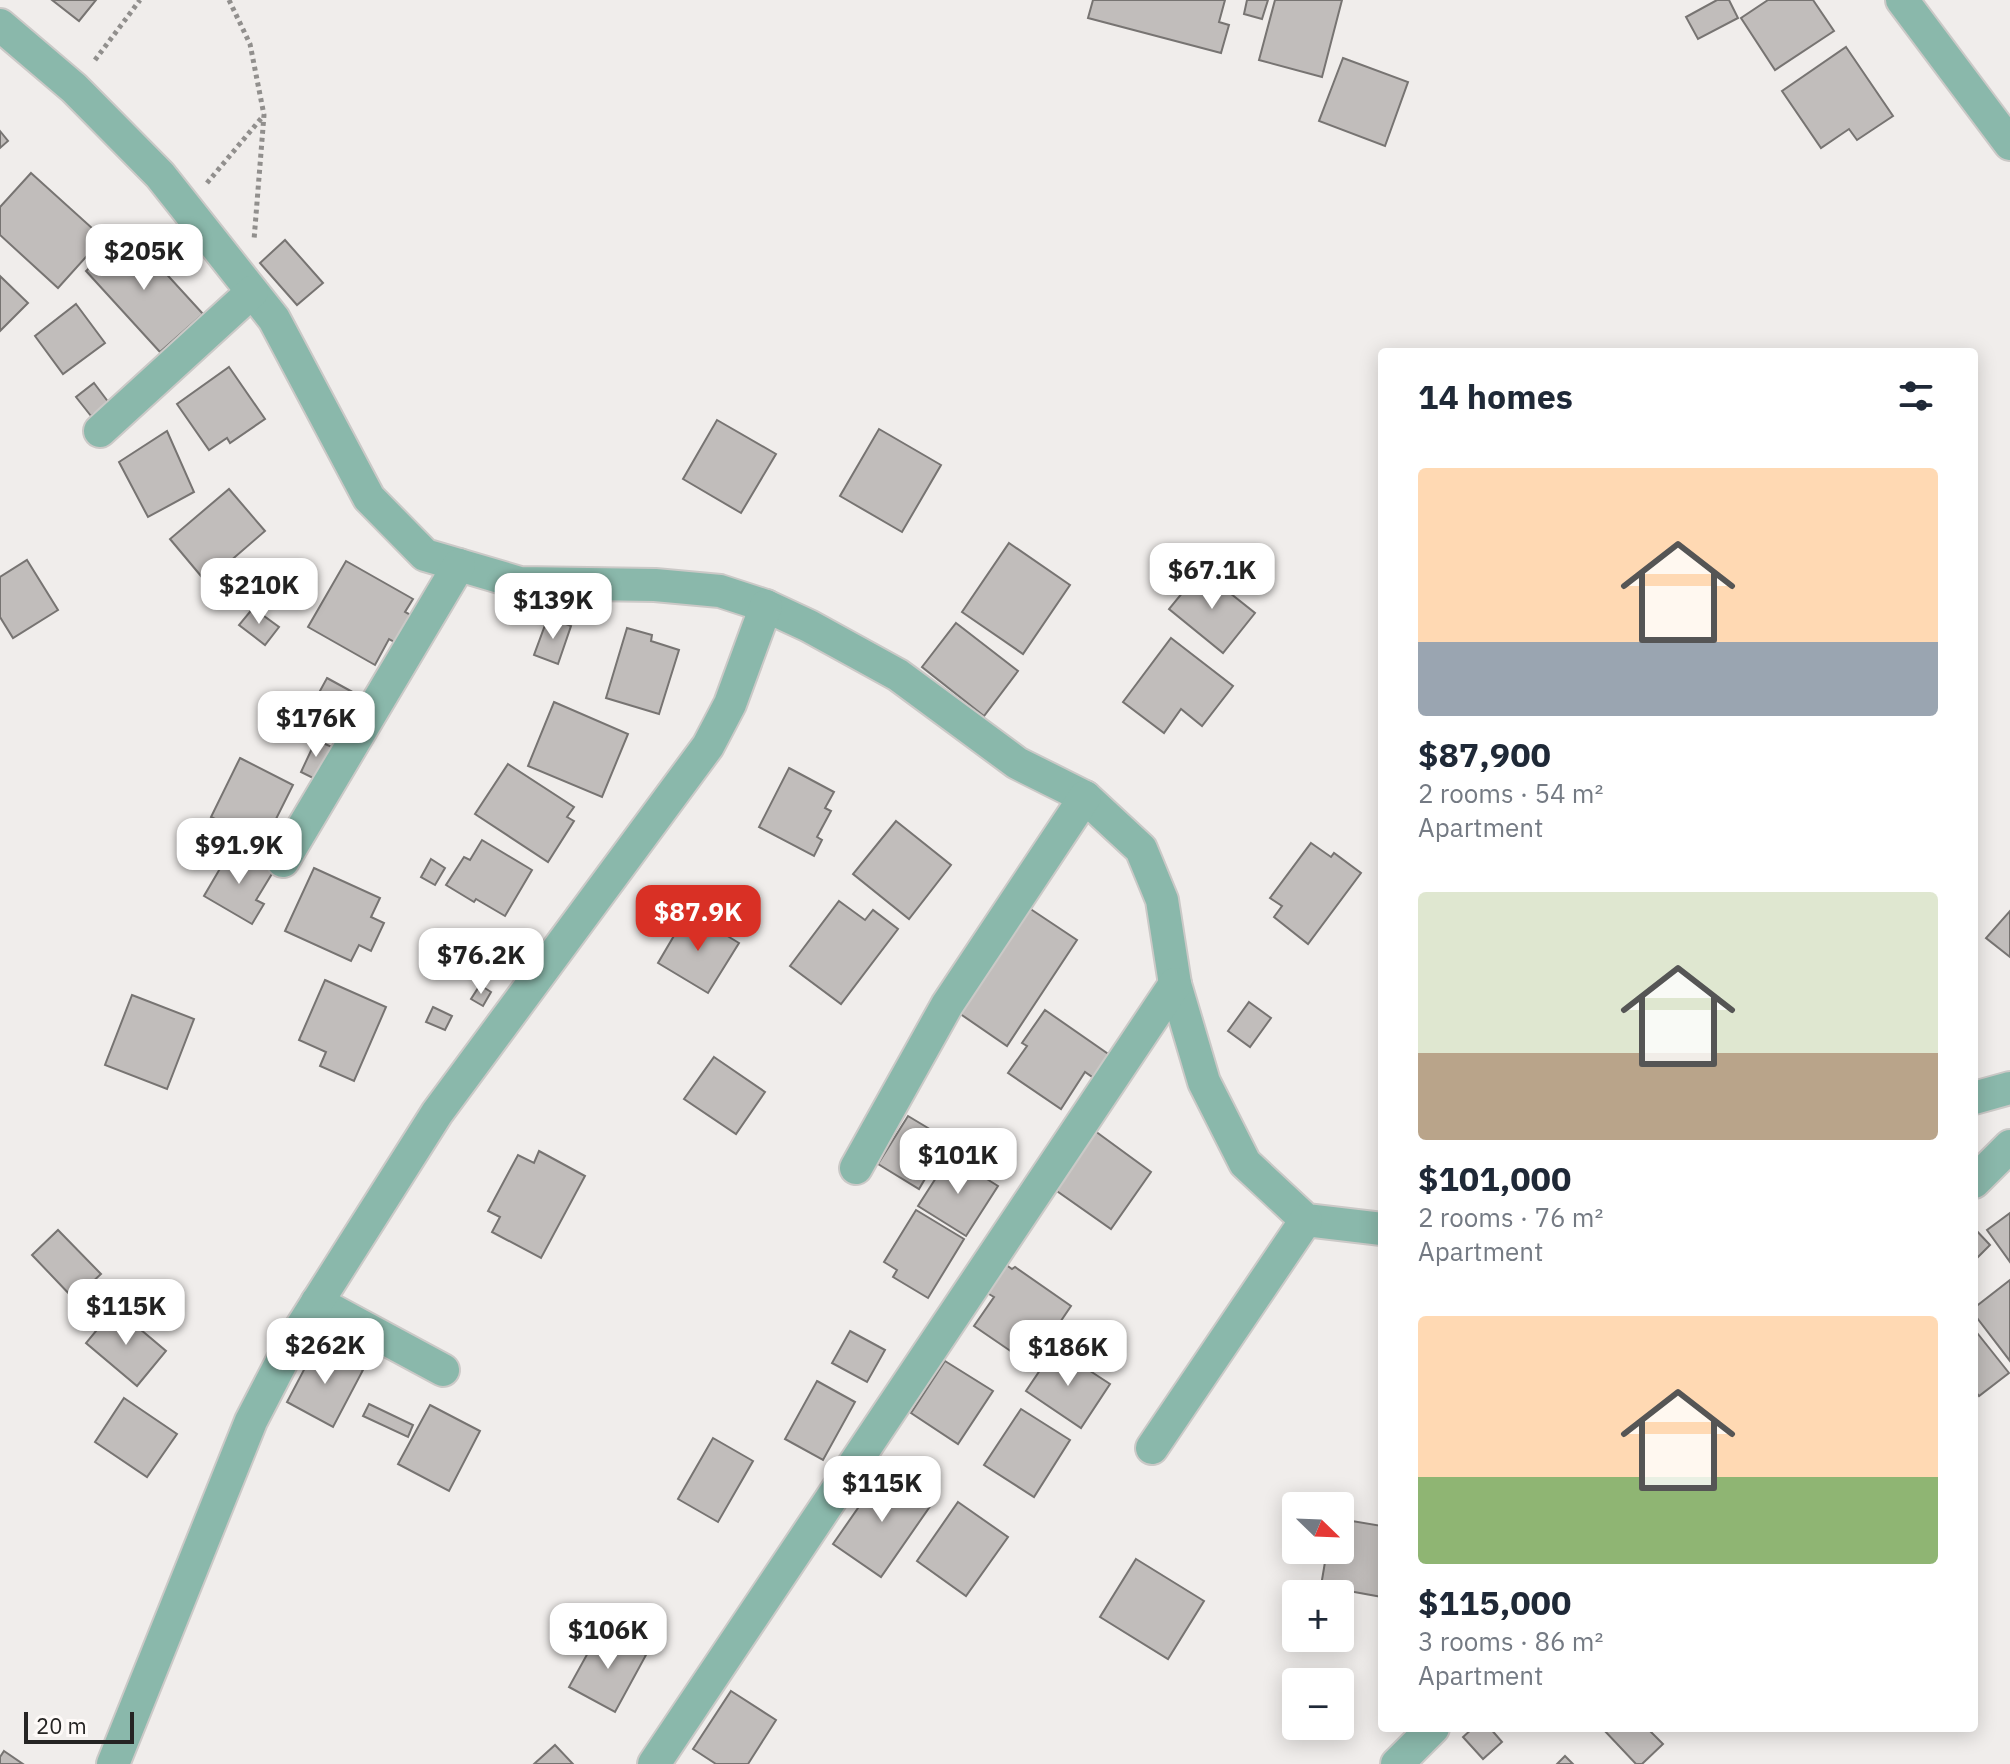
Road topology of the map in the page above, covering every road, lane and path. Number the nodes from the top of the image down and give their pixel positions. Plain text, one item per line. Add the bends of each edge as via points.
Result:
1 (140, 0) edge
2 (229, 0) edge
3 (1902, 0) edge
4 (0, 25) edge
5 (74, 88) junction
6 (264, 115) junction
7 (2010, 144) edge
8 (187, 210) junction
9 (248, 286) junction
10 (100, 431) dead end
11 (459, 565) junction
12 (766, 606) junction
13 (1085, 797) junction
14 (283, 861) dead end
15 (1175, 984) junction
16 (2010, 1088) edge
17 (1978, 1097) edge
18 (2010, 1146) edge
19 (856, 1168) dead end
20 (1978, 1178) edge
21 (1306, 1220) junction
22 (1378, 1229) edge
23 (317, 1302) junction
24 (443, 1370) dead end
25 (1152, 1448) dead end
26 (1429, 1732) edge
27 (113, 1764) edge
28 (654, 1764) edge
29 (1397, 1764) edge

1 - 5 path
2 - 6 path via 250,44
3 - 7 street
4 - 5 street
5 - 8 street
6 - 8 path
6 - 9 path
8 - 9 street
9 - 10 street
9 - 11 street via 274,319 369,498 425,555
11 - 12 street via 520,583 681,587 720,591
11 - 14 street
12 - 13 street via 898,675 1017,763
12 - 23 street via 730,704 708,746 437,1113
13 - 15 street via 1141,849 1162,900
13 - 19 street via 947,1005
15 - 21 street via 1204,1082 1245,1163
15 - 28 street
16 - 17 street
18 - 20 street
21 - 22 street
21 - 25 street
23 - 24 street
23 - 27 street via 251,1421
26 - 29 street

